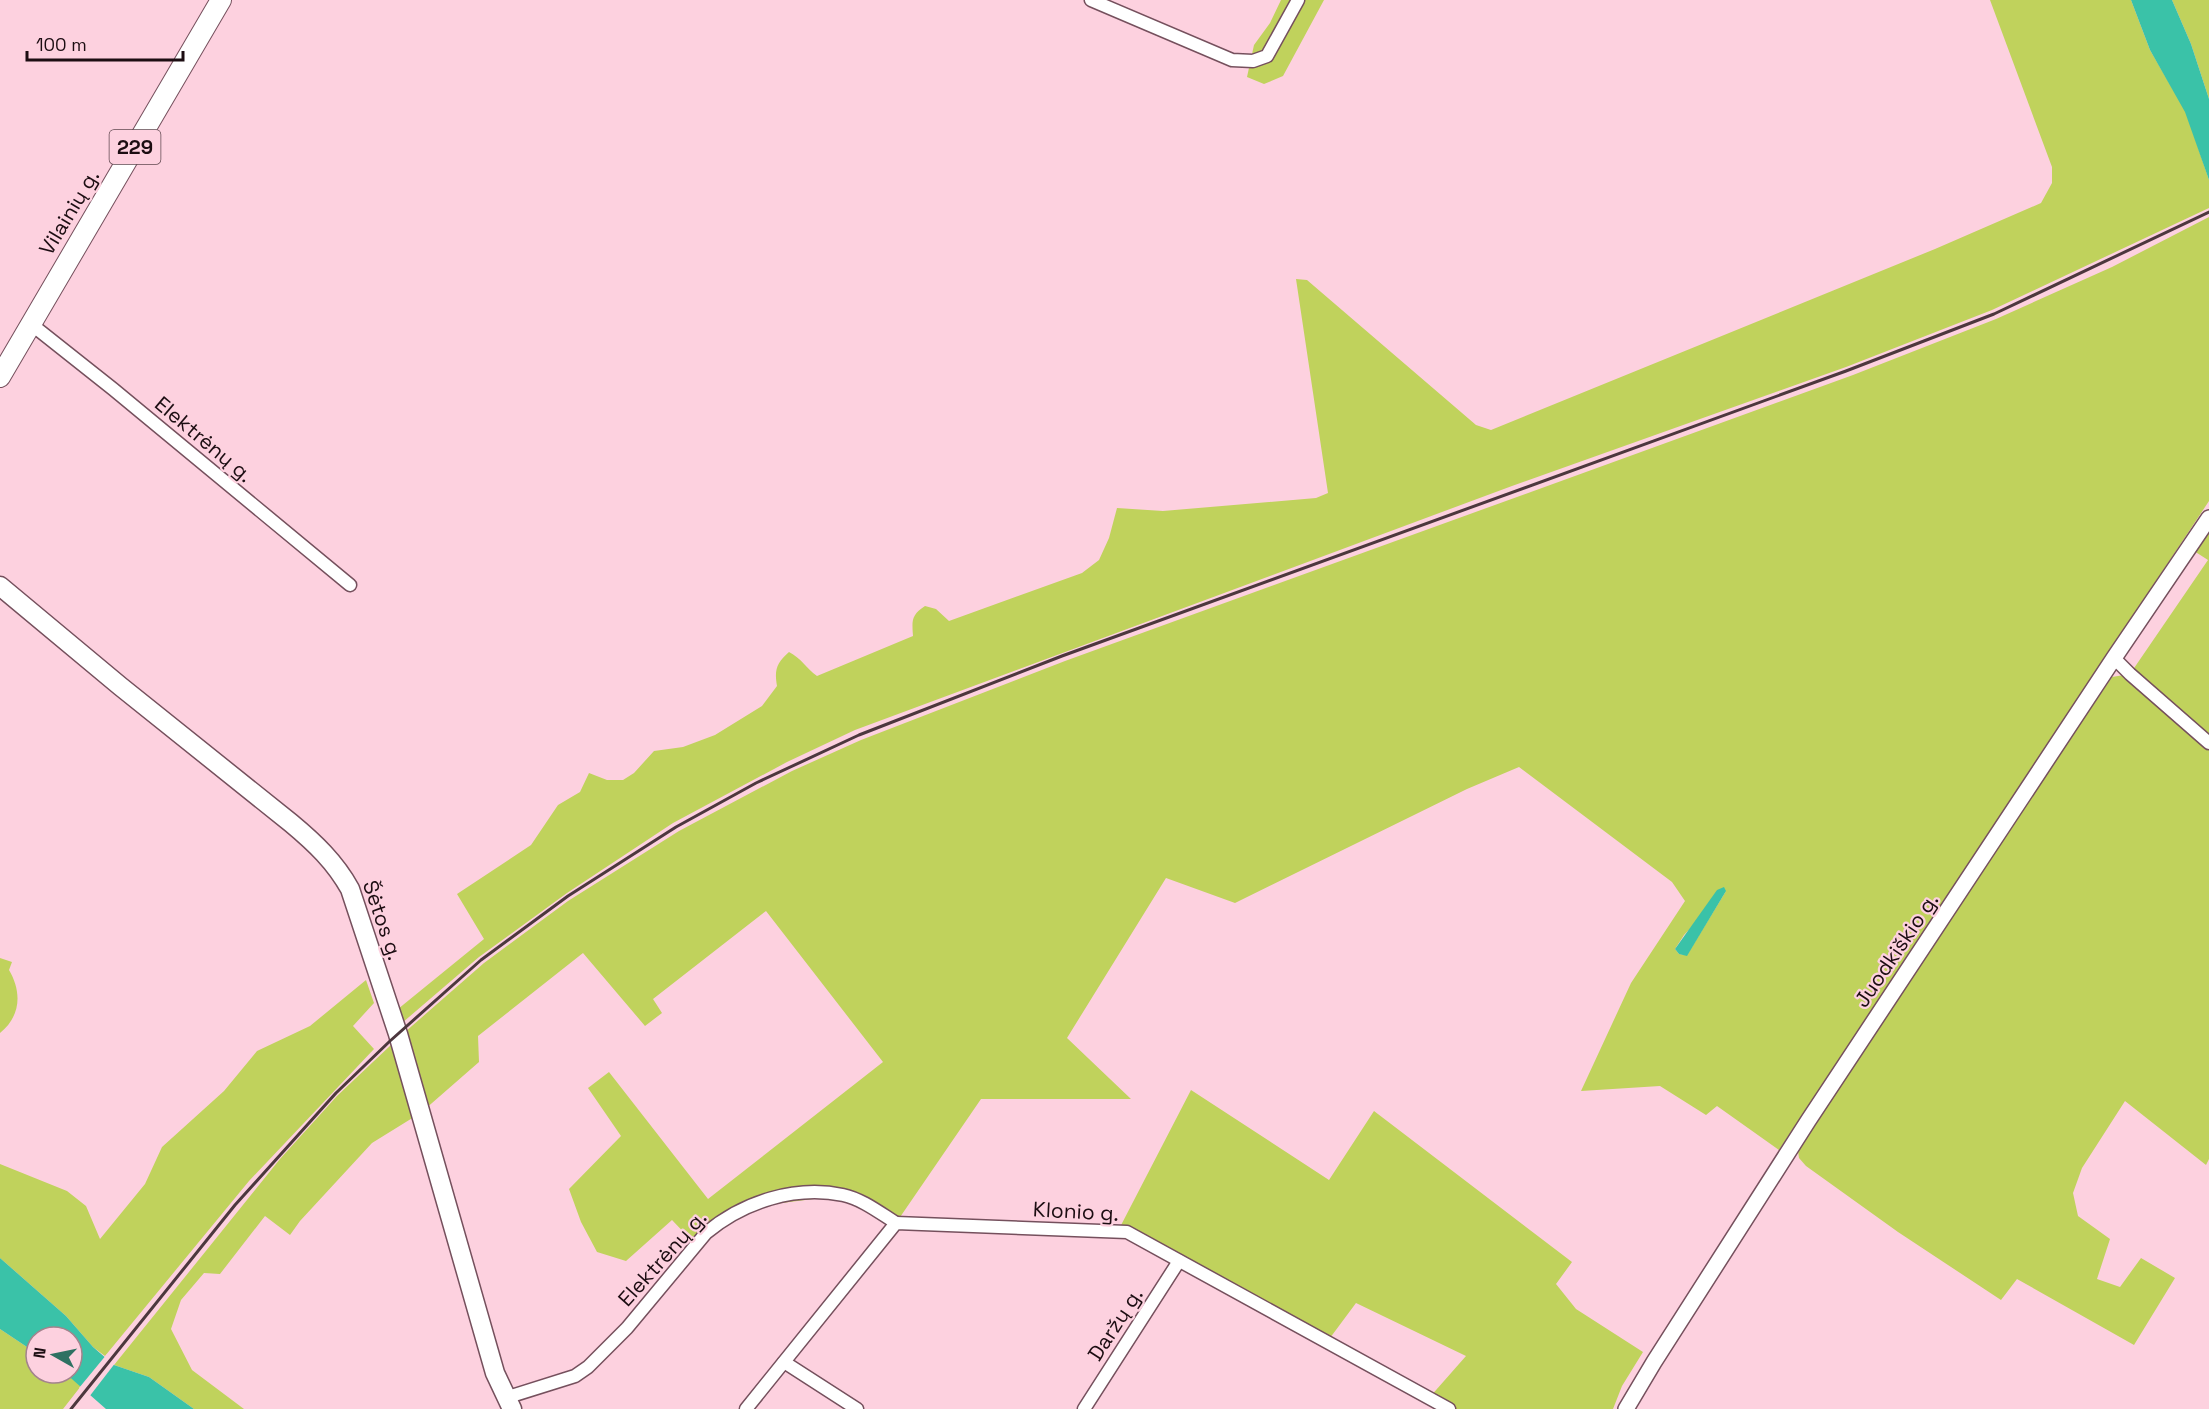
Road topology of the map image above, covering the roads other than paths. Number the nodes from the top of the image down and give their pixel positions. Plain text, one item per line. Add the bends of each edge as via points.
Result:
1 (221, 0) edge
2 (1091, 0) edge
3 (1298, 0) edge
4 (31, 324) junction
5 (0, 377) edge
6 (2209, 518) edge
7 (350, 585) dead end
8 (0, 586) edge
9 (2114, 658) junction
10 (2209, 743) edge
11 (896, 1223) junction
12 (1179, 1261) junction
13 (784, 1362) junction
14 (509, 1403) edge
15 (1426, 1404) edge
16 (746, 1409) edge
17 (857, 1409) edge
18 (1084, 1409) edge
19 (1449, 1409) edge
20 (1626, 1409) edge

1 - 4 main road, Vilainių g. / 229
2 - 3 street via 1232,60 1253,61 1267,56
4 - 5 main road, 229
4 - 7 street, Elektrėnų g.
6 - 9 street, Juodkiškio g.
8 - 14 main road, Šėtos g. via 312,840 342,874 398,1034 485,1339
9 - 10 street
9 - 20 street, Juodkiškio g. via 1785,1157
11 - 12 street, Klonio g. via 1127,1232
11 - 13 street
11 - 14 street, Elektrėnų g. via 845,1195 820,1192 770,1198 743,1208 706,1233 627,1328 588,1367
12 - 15 street, Klonio g.
12 - 18 street, Daržų g.
13 - 16 street
13 - 17 street
15 - 19 street, Klonio g.

